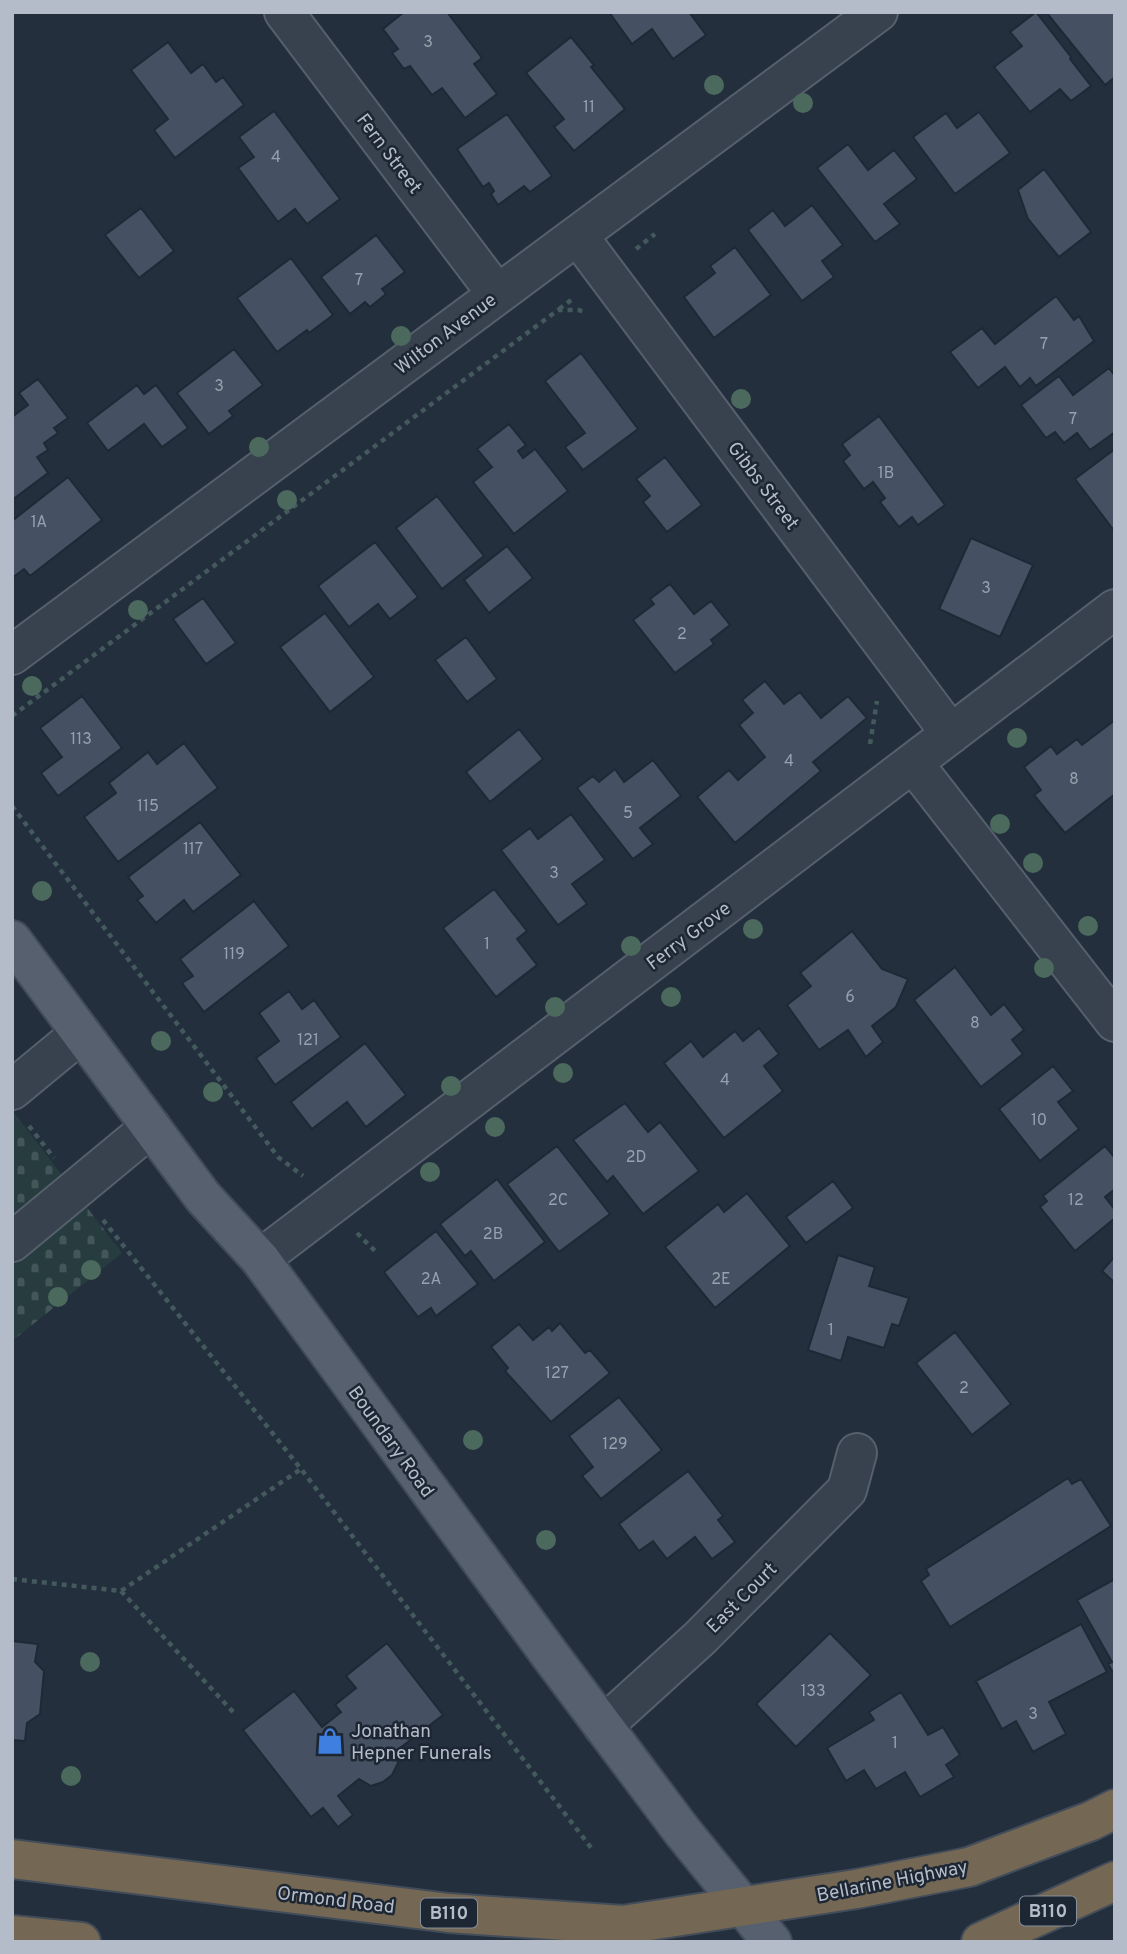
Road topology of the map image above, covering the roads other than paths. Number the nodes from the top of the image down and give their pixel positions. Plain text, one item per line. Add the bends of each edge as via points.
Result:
1 (284, 12) edge
2 (878, 12) edge
3 (578, 236) junction
4 (496, 294) junction
5 (1115, 609) edge
6 (12, 655) edge
7 (951, 734) junction
8 (913, 763) junction
9 (12, 940) edge
10 (1115, 1022) edge
11 (81, 1033) junction
12 (16, 1103) edge
13 (151, 1127) junction
14 (12, 1242) edge
15 (260, 1259) junction
16 (857, 1453) dead end
17 (603, 1726) junction
18 (1115, 1809) edge
19 (12, 1859) edge
20 (1115, 1881) edge
21 (744, 1907) junction
22 (12, 1935) edge
23 (81, 1942) edge
24 (772, 1942) edge
25 (981, 1942) edge

1 - 4 street, Fern Street
2 - 3 street, Wilton Avenue
3 - 4 street, Wilton Avenue
3 - 7 street, Gibbs Street
4 - 6 street, Wilton Avenue
5 - 7 street, Ferry Grove
7 - 8 street, Ferry Grove
8 - 10 street
8 - 15 street, Ferry Grove
9 - 11 main road, Boundary Road
11 - 12 street
11 - 13 main road, Boundary Road
13 - 14 street
13 - 15 main road, Boundary Road via 203,1197
15 - 17 main road, Boundary Road
16 - 17 street, East Court via 847,1490 700,1638
17 - 21 main road, Boundary Road
18 - 21 highway, Bellarine Highway / B110 via 969,1867
19 - 21 highway, Ormond Road / B110 via 449,1913 604,1925
20 - 25 highway, B110
21 - 24 main road, Boundary Road
22 - 23 highway

